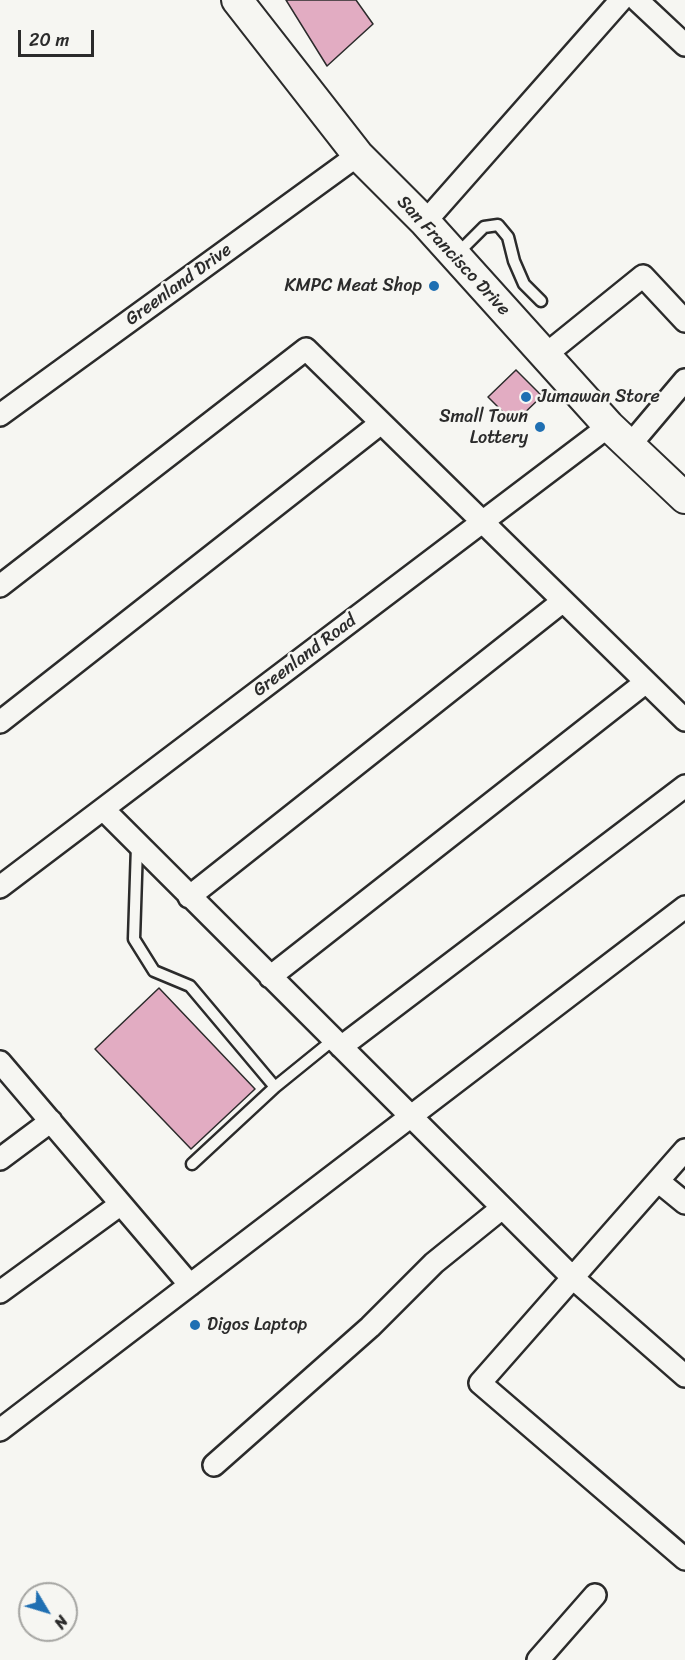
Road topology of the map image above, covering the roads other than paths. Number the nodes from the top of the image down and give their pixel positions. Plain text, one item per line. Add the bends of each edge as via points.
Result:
1 (237, 0) edge
2 (621, 0) edge
3 (637, 0) edge
4 (685, 45) edge
5 (358, 155) junction
6 (425, 222) junction
7 (455, 256) junction
8 (541, 301) dead end
9 (685, 321) edge
10 (544, 356) junction
11 (685, 380) edge
12 (0, 415) edge
13 (381, 423) junction
14 (620, 435) junction
15 (685, 498) edge
16 (482, 522) junction
17 (0, 586) edge
18 (563, 601) junction
19 (646, 682) junction
20 (685, 720) edge
21 (0, 722) edge
22 (685, 786) edge
23 (103, 809) junction
24 (137, 846) junction
25 (0, 887) edge
26 (189, 897) junction
27 (685, 907) edge
28 (270, 977) junction
29 (337, 1044) junction
30 (0, 1062) edge
31 (275, 1087) junction
32 (411, 1117) junction
33 (51, 1121) junction
34 (685, 1150) edge
35 (0, 1159) edge
36 (192, 1164) dead end
37 (658, 1181) junction
38 (685, 1203) edge
39 (121, 1204) junction
40 (502, 1208) junction
41 (573, 1278) junction
42 (190, 1285) junction
43 (0, 1292) edge
44 (685, 1376) edge
45 (0, 1430) edge
46 (214, 1465) dead end
47 (685, 1560) edge
48 (595, 1595) dead end
49 (538, 1660) edge

1 - 5 street, San Francisco Drive
2 - 6 street
3 - 4 street
5 - 6 street, San Francisco Drive
5 - 12 street, Greenland Drive
6 - 7 street, San Francisco Drive
7 - 8 lane via 484,227 498,225 507,237 524,284
7 - 10 street, San Francisco Drive
9 - 10 street via 643,276
10 - 14 street, San Francisco Drive
11 - 14 street, Greenland Road
13 - 16 street
13 - 17 street via 306,349
13 - 21 street
14 - 15 street, San Francisco Drive
14 - 16 street, Greenland Road
16 - 18 street
16 - 23 street, Greenland Road
18 - 19 street
18 - 26 street
19 - 20 street
19 - 28 street
22 - 29 street
23 - 24 street
23 - 25 street, Greenland Road
24 - 26 street
24 - 31 lane via 134,939 154,971 190,986
26 - 28 street
27 - 32 street
28 - 29 street
29 - 31 lane
29 - 32 street
30 - 33 street
31 - 36 lane
32 - 40 street
32 - 42 street
33 - 35 street
33 - 39 street
34 - 37 street
37 - 38 street
37 - 41 street
39 - 42 street
39 - 43 street
40 - 41 street
40 - 46 street via 435,1263 370,1327
41 - 44 street
41 - 47 street via 480,1383
42 - 45 street
48 - 49 street

